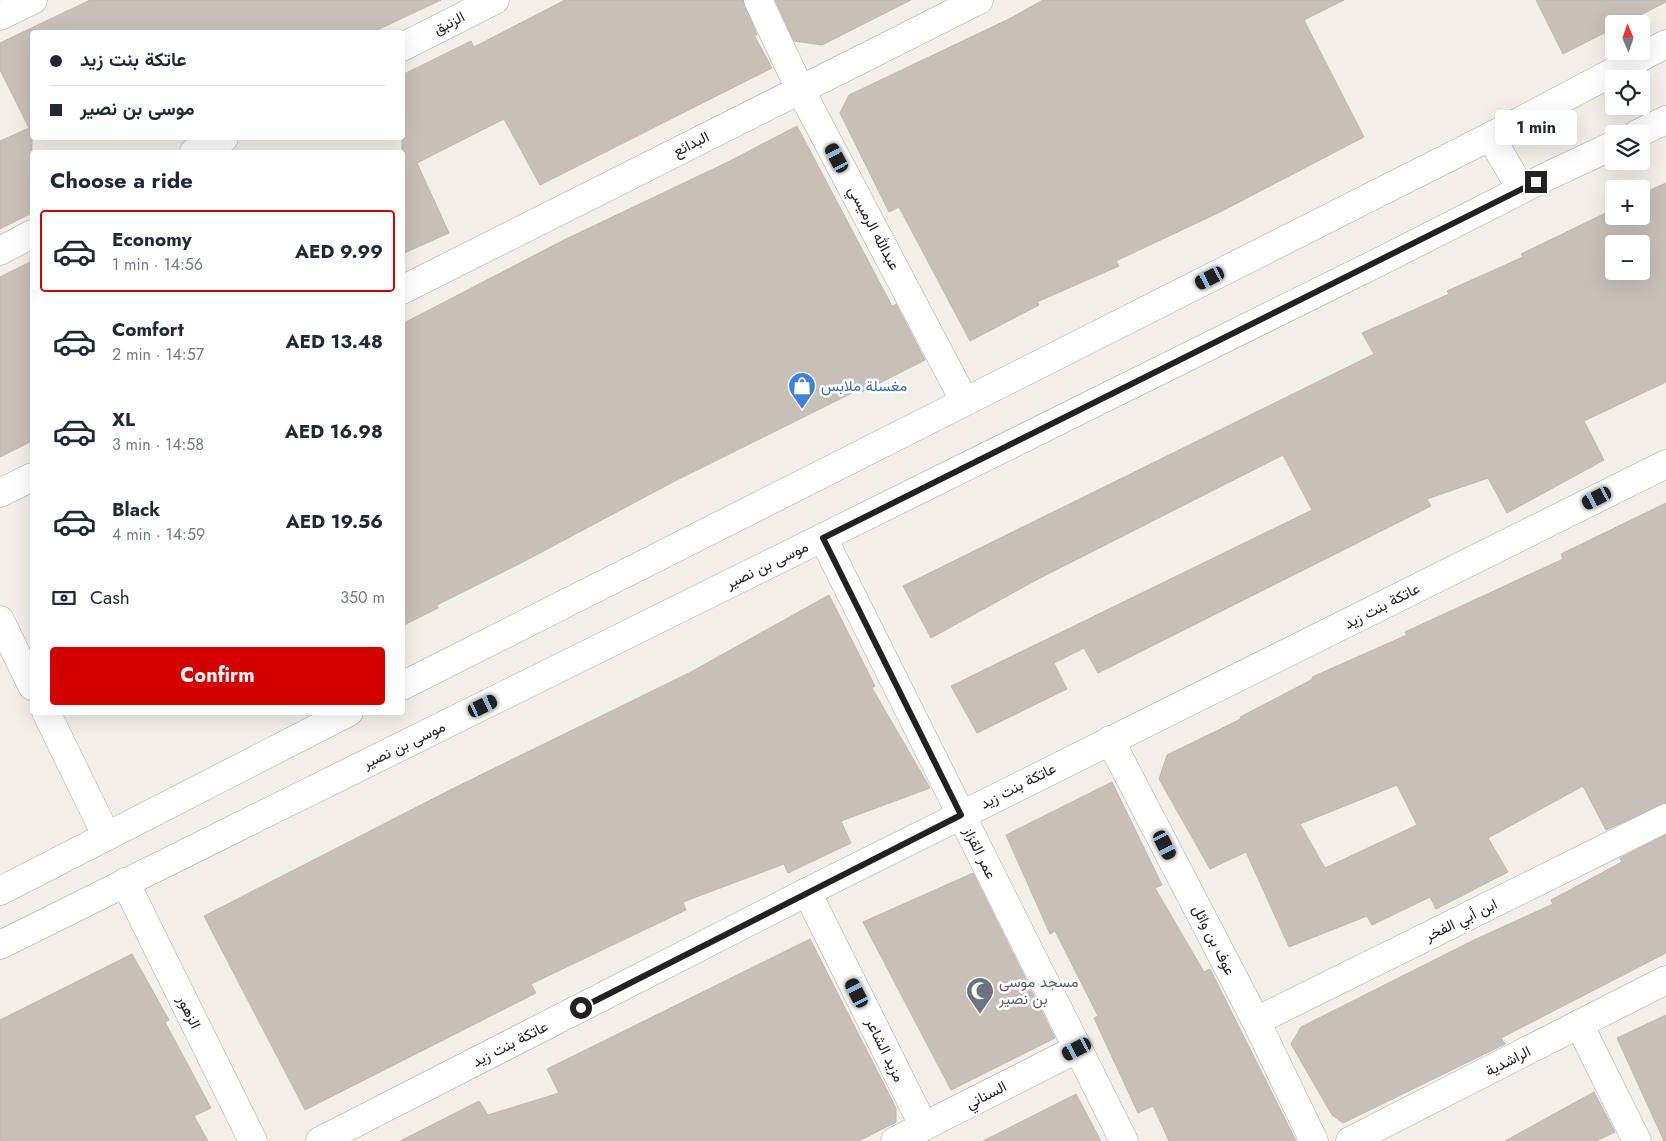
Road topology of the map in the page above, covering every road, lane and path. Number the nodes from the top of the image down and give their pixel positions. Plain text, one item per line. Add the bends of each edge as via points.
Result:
1 (33, 0) edge
2 (495, 0) edge
3 (758, 0) edge
4 (979, 0) edge
5 (0, 16) edge
6 (1666, 44) edge
7 (405, 45) edge
8 (800, 89) junction
9 (1666, 120) edge
10 (1650, 128) edge
11 (1490, 136) junction
12 (220, 140) edge
13 (1605, 149) edge
14 (198, 150) edge
15 (1521, 189) junction
16 (30, 235) edge
17 (0, 251) edge
18 (405, 288) edge
19 (965, 402) junction
20 (1666, 464) edge
21 (30, 478) edge
22 (0, 493) edge
23 (823, 538) junction
24 (0, 620) edge
25 (30, 682) edge
26 (405, 684) edge
27 (47, 715) edge
28 (343, 715) edge
29 (1110, 740) junction
30 (961, 815) junction
31 (1666, 818) edge
32 (106, 835) junction
33 (125, 882) junction
34 (0, 891) edge
35 (807, 892) junction
36 (0, 945) edge
37 (1666, 980) edge
38 (1256, 1021) junction
39 (1579, 1024) junction
40 (1077, 1049) junction
41 (924, 1126) junction
42 (253, 1141) edge
43 (320, 1141) edge
44 (895, 1141) edge
45 (1124, 1141) edge
46 (1314, 1141) edge
47 (1350, 1141) edge
48 (1637, 1141) edge

1 - 5 street
2 - 7 street, الزنبق
3 - 8 street, عبدالله الرميسي
4 - 8 street, البدائع
6 - 11 street
8 - 18 street, البدائع
8 - 19 street, عبدالله الرميسي
9 - 10 street
11 - 15 street
11 - 19 street
12 - 14 street
13 - 15 street, موسى بن نصير
15 - 23 street, موسى بن نصير
16 - 17 street
19 - 26 street
20 - 29 street, عاتكة بنت زيد
21 - 22 street
23 - 30 street, عمر القزاز
23 - 33 street, موسى بن نصير
24 - 25 street
27 - 32 street
28 - 32 street
29 - 30 street, عاتكة بنت زيد
29 - 38 street, عوف بن وائل
30 - 35 street, عاتكة بنت زيد
30 - 40 street, عمر القزاز
31 - 38 street, ابن أبي الفخر
32 - 34 street
33 - 36 street, موسى بن نصير
33 - 42 street, الزهور
35 - 41 street, مزيد الشاعر
35 - 43 street, عاتكة بنت زيد
37 - 39 street, الراشدية
38 - 46 street, عوف بن وائل
39 - 47 street, الراشدية
39 - 48 street
40 - 41 street, السناني
40 - 45 street, عمر القزاز
41 - 44 street, السناني

